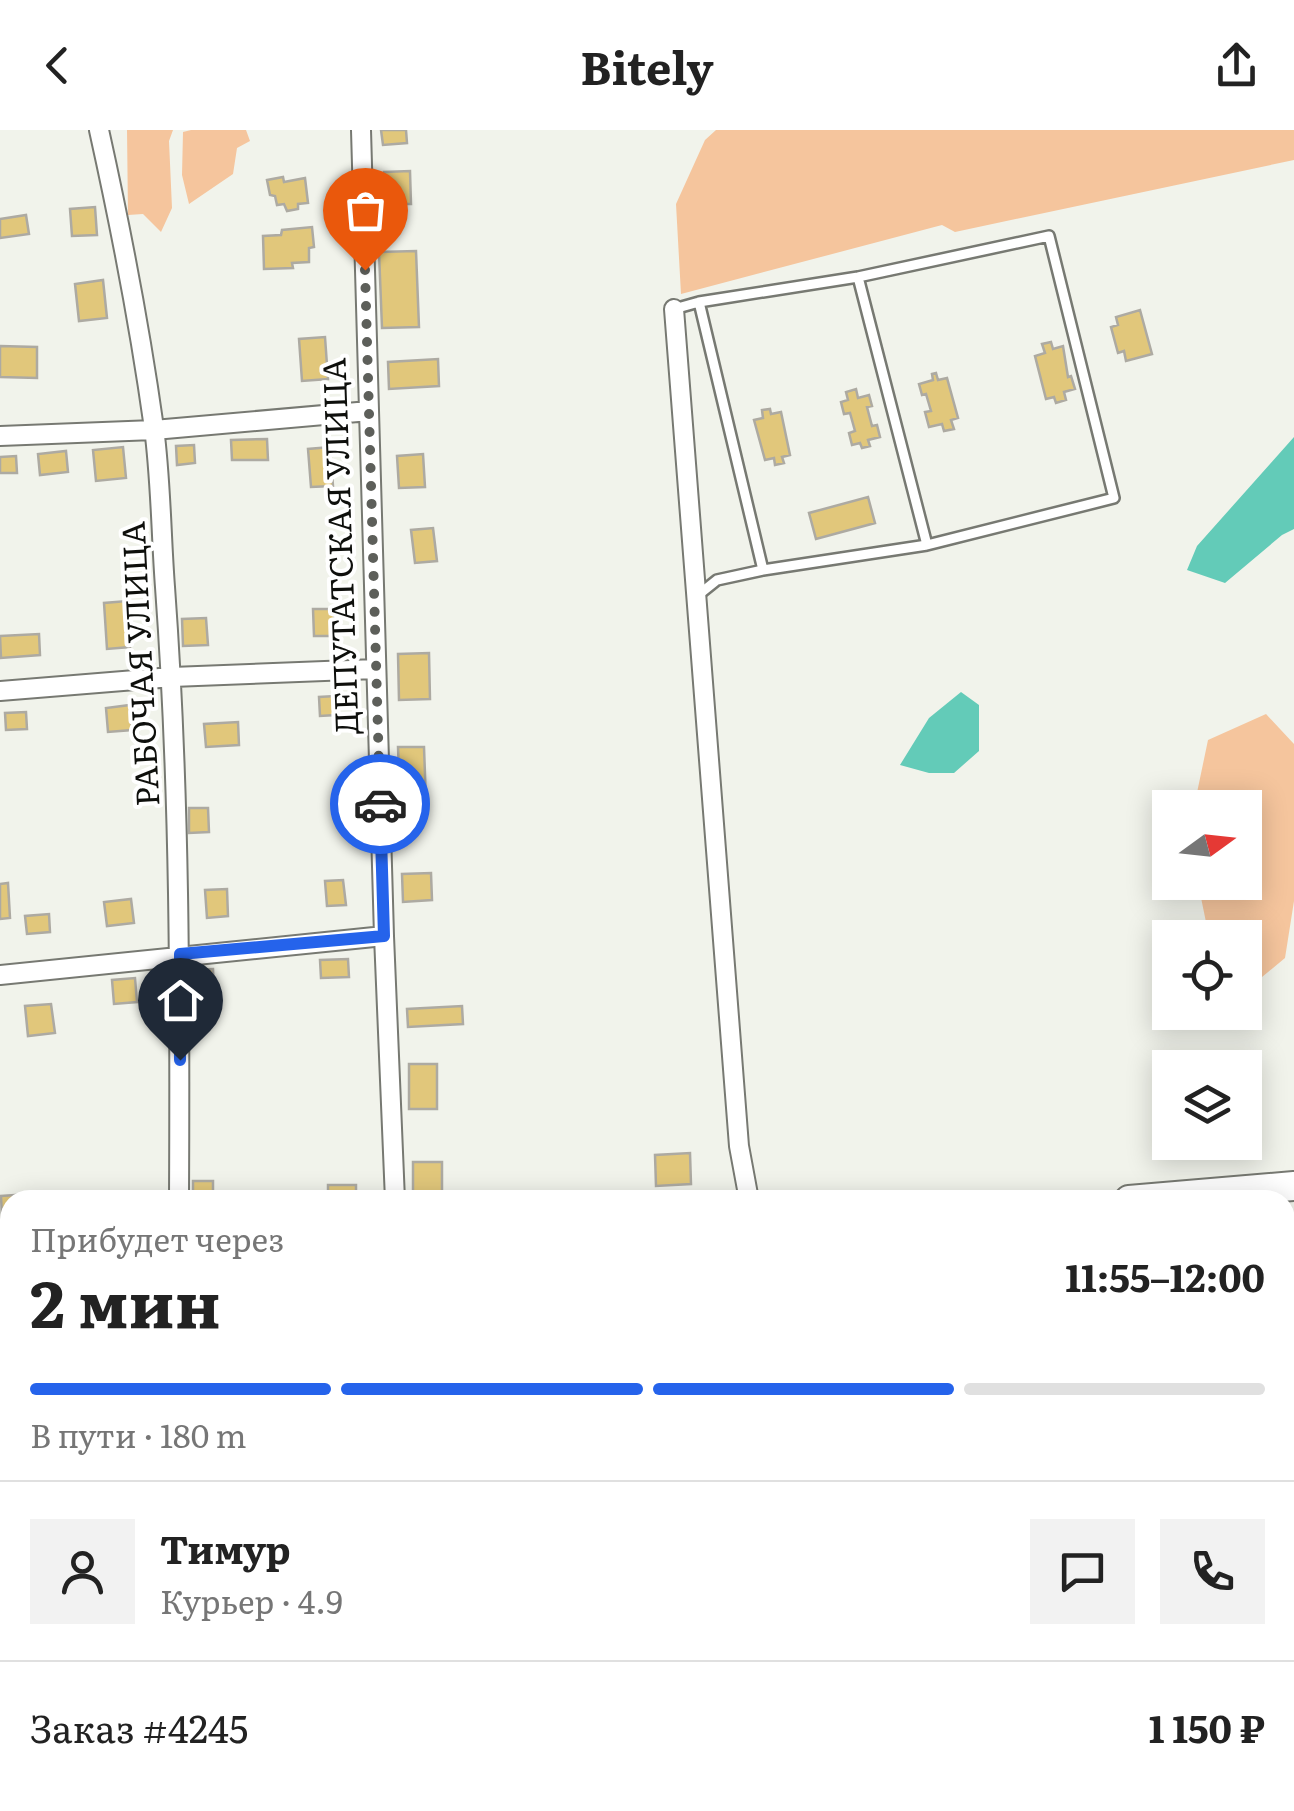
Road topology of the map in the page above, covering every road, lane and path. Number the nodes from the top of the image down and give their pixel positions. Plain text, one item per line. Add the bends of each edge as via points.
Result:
1 (100, 130) edge
2 (361, 130) edge
3 (858, 277) junction
4 (699, 302) junction
5 (674, 309) joint
6 (368, 411) junction
7 (154, 430) junction
8 (0, 436) edge
9 (927, 545) junction
10 (763, 570) junction
11 (694, 598) junction
12 (376, 669) junction
13 (172, 677) junction
14 (0, 690) edge
15 (384, 936) junction
16 (180, 954) junction
17 (0, 975) edge
18 (1294, 1186) edge
19 (179, 1190) edge
20 (395, 1190) edge
21 (747, 1190) edge
22 (1247, 1190) edge

1 - 7 street, РАБОЧАЯ УЛИЦА via 132,277
2 - 6 street, ДЕПУТАТСКАЯ УЛИЦА
3 - 4 lane
3 - 9 lane
3 - 9 lane via 1050,236 1114,498
4 - 5 lane
4 - 10 lane
5 - 11 street
6 - 7 street
6 - 12 street, ДЕПУТАТСКАЯ УЛИЦА
7 - 8 street
7 - 13 street, РАБОЧАЯ УЛИЦА
9 - 10 lane
10 - 11 lane via 717,580
11 - 21 street via 738,1146
12 - 13 street
12 - 15 street, ДЕПУТАТСКАЯ УЛИЦА
13 - 14 street
13 - 16 street, РАБОЧАЯ УЛИЦА
15 - 16 street
15 - 20 street, ДЕПУТАТСКАЯ УЛИЦА
16 - 17 street
16 - 19 street, РАБОЧАЯ УЛИЦА
18 - 22 main road

